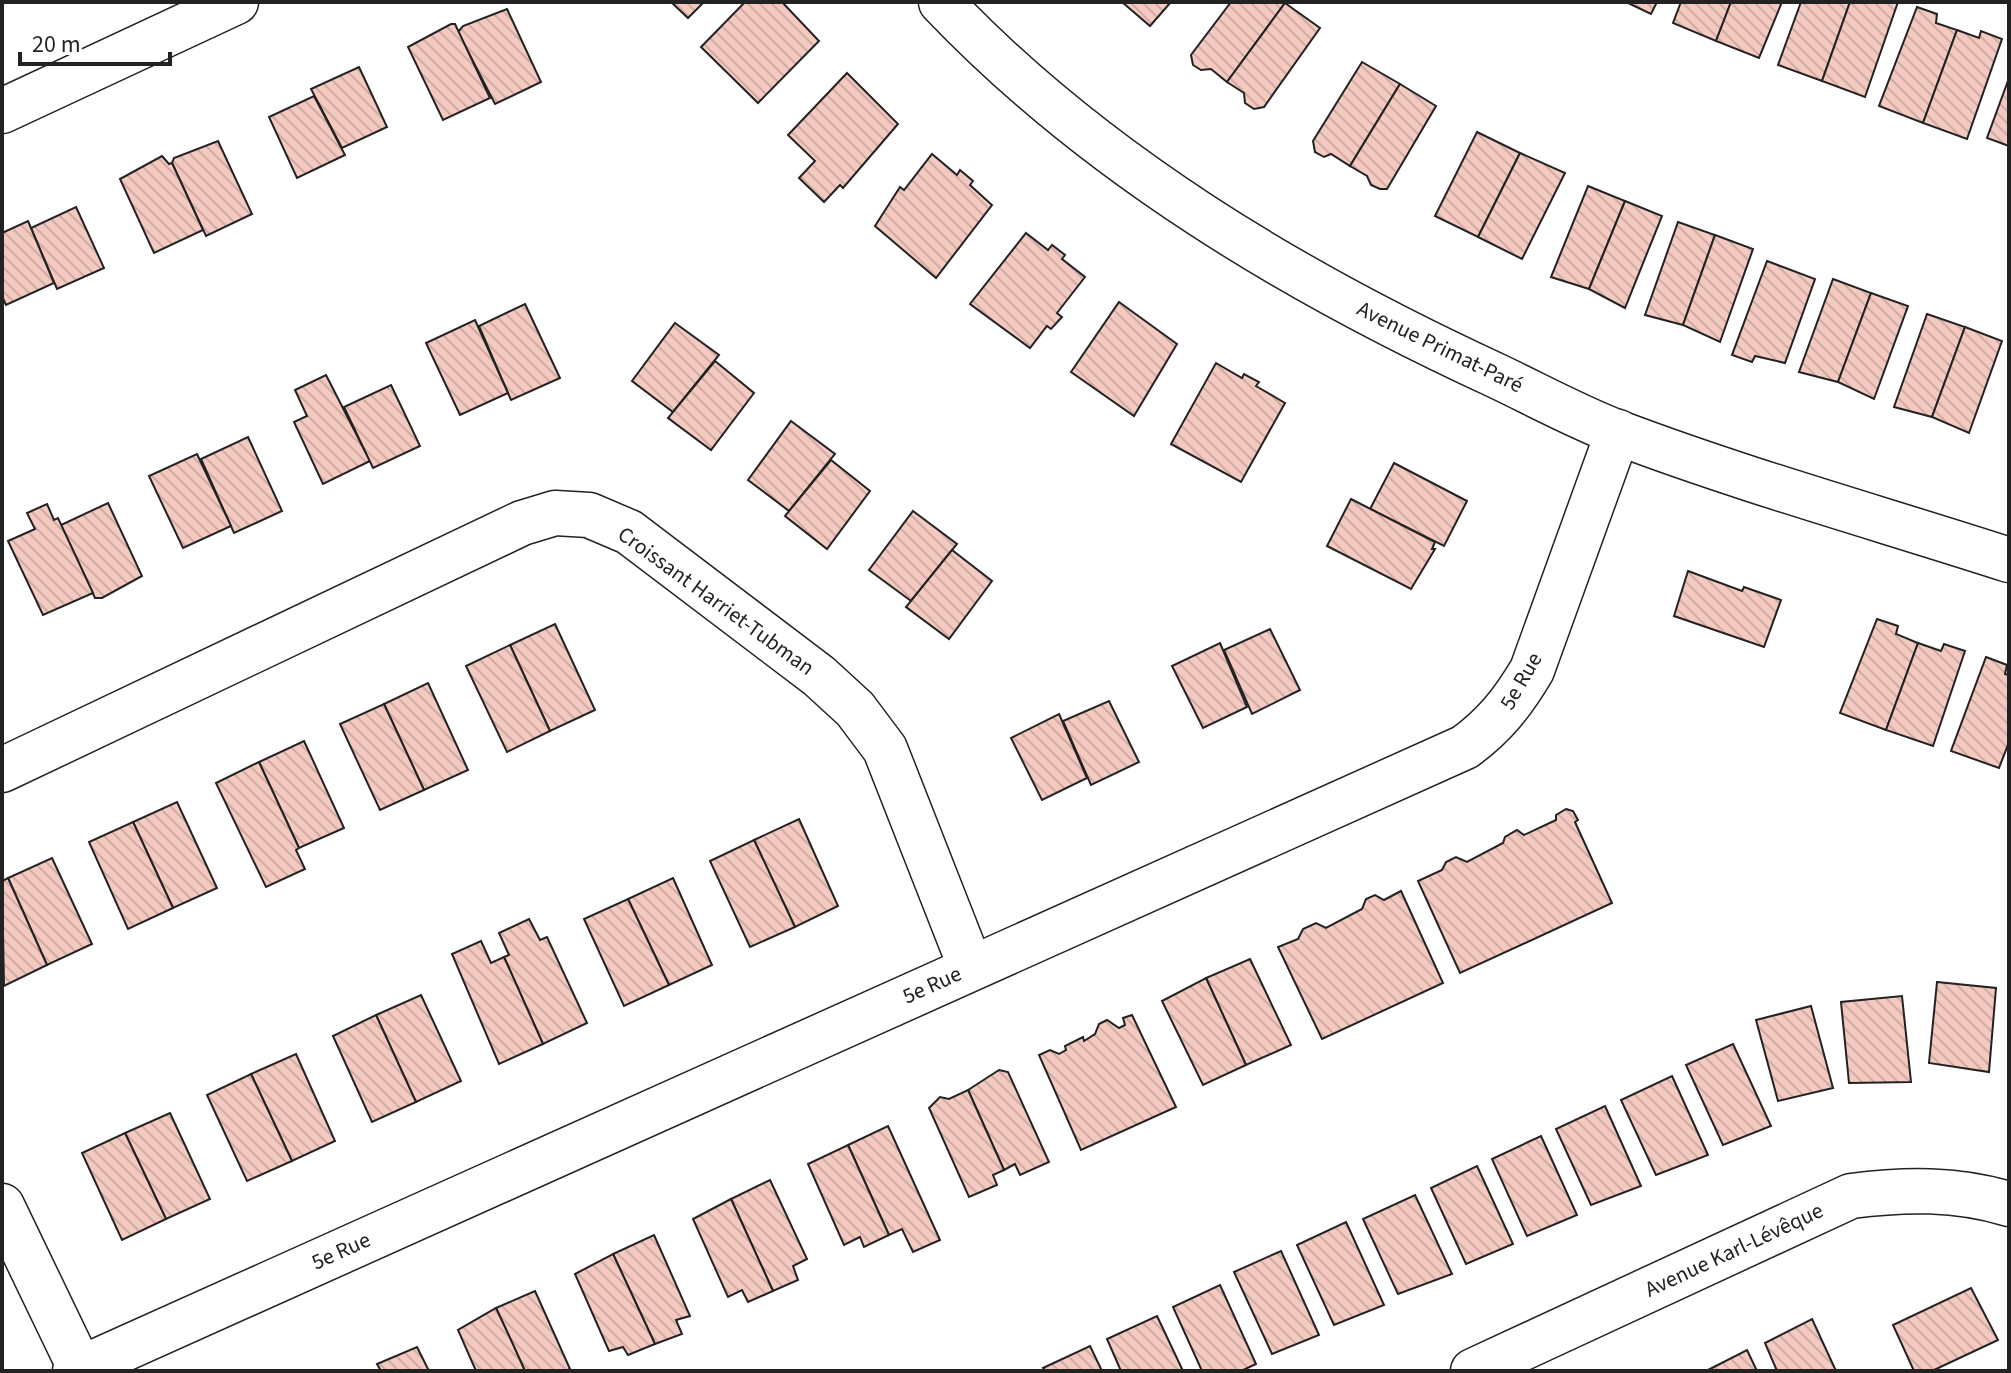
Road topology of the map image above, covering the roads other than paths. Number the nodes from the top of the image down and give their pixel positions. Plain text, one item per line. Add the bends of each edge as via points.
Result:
1 (236, 2) edge
2 (941, 2) edge
3 (2, 111) edge
4 (1618, 432) junction
5 (2009, 560) edge
6 (2, 770) edge
7 (971, 968) junction
8 (2009, 1204) edge
9 (2, 1206) edge
10 (78, 1370) edge
11 (1473, 1371) edge

1 - 3 street
2 - 4 street, Avenue Primat-Paré via 1039,95 1127,164 1222,227 1415,338
4 - 5 street, Avenue Primat-Paré
4 - 7 street, 5e Rue via 1532,670 1492,727 1465,747
6 - 7 street, Croissant Harriet-Tubman via 522,523 555,513 589,515 629,532 855,709 885,749
7 - 10 street, 5e Rue
8 - 11 street, Avenue Karl-Lévêque via 1942,1191 1900,1189 1851,1196
9 - 10 street

